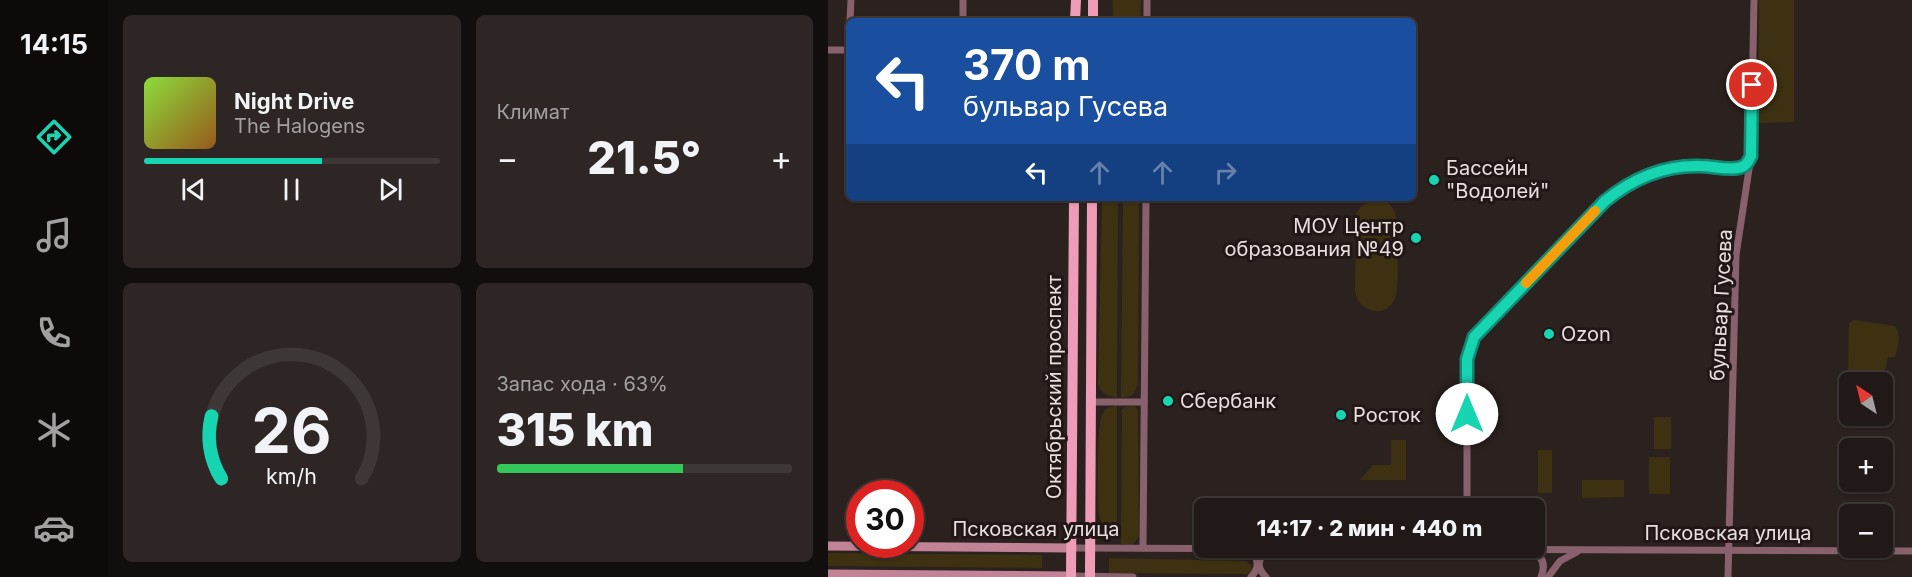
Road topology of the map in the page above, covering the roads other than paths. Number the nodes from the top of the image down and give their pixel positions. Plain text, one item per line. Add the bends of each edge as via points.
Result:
1 (851, 0) edge
2 (963, 0) edge
3 (1076, 0) edge
4 (1094, 0) edge
5 (1147, 0) edge
6 (1754, 0) edge
7 (850, 18) edge
8 (963, 18) edge
9 (1076, 18) edge
10 (1093, 18) edge
11 (1147, 18) edge
12 (828, 50) edge
13 (846, 50) edge
14 (1751, 156) junction
15 (1074, 201) edge
16 (1092, 201) edge
17 (1146, 201) edge
18 (1090, 402) junction
19 (1144, 402) junction
20 (1467, 498) edge
21 (828, 546) edge
22 (1072, 548) junction
23 (1090, 548) junction
24 (1143, 548) junction
25 (1194, 549) edge
26 (1545, 550) edge
27 (1580, 550) junction
28 (1729, 551) junction
29 (1912, 551) edge
30 (1256, 558) edge
31 (1261, 558) edge
32 (1540, 558) edge
33 (828, 574) edge
34 (1071, 577) edge
35 (1090, 577) edge
36 (1133, 577) edge
37 (1251, 577) edge
38 (1266, 577) edge
39 (1541, 577) edge
40 (1548, 577) edge
41 (1728, 577) edge

1 - 7 street
2 - 8 street
3 - 9 main road
4 - 10 main road
5 - 11 street
6 - 14 street, бульвар Гусева
12 - 13 street
14 - 20 street via 1740,168 1675,168 1622,189 1592,213 1476,335 1467,359
14 - 28 street, бульвар Гусева via 1736,255
15 - 22 main road, Октябрьский проспект
16 - 18 main road, Октябрьский проспект
17 - 19 street
18 - 19 street
18 - 23 main road, Октябрьский проспект
19 - 24 street
21 - 22 main road, Псковская улица
22 - 23 street, Псковская улица
22 - 34 main road, Октябрьский проспект
23 - 24 street, Псковская улица
23 - 35 main road, Октябрьский проспект
24 - 25 street, Псковская улица
26 - 27 street, Псковская улица
27 - 28 street, Псковская улица
27 - 40 street via 1560,561
28 - 29 street, Псковская улица
28 - 41 street, бульвар Гусева
30 - 37 street via 1256,570
31 - 38 street via 1260,571
32 - 39 street via 1544,569
33 - 34 main road
34 - 35 street
35 - 36 street

